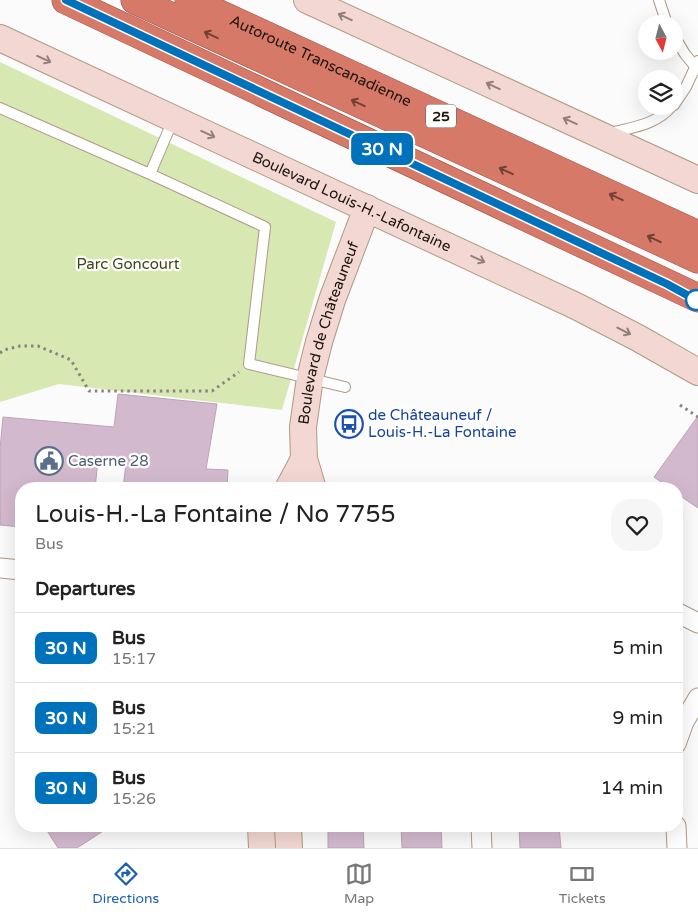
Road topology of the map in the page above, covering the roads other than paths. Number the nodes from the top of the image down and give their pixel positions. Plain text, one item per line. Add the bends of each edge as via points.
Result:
1 (66, 0) edge
2 (135, 0) edge
3 (189, 0) edge
4 (307, 0) edge
5 (659, 0) edge
6 (664, 15) edge
7 (0, 38) edge
8 (683, 48) edge
9 (697, 66) edge
10 (683, 91) edge
11 (0, 108) edge
12 (662, 115) edge
13 (174, 118) junction
14 (602, 136) junction
15 (150, 174) junction
16 (698, 180) edge
17 (367, 208) junction
18 (698, 235) edge
19 (698, 260) edge
20 (694, 297) edge
21 (698, 372) edge
22 (310, 378) junction
23 (345, 387) dead end
24 (304, 459) junction
25 (292, 482) edge
26 (311, 482) edge
27 (0, 568) edge
28 (15, 569) edge
29 (683, 616) edge
30 (698, 623) edge
31 (698, 698) edge
32 (683, 725) edge
33 (261, 832) edge
34 (288, 832) edge
35 (481, 832) edge
36 (676, 832) edge
37 (262, 848) edge
38 (288, 848) edge
39 (482, 848) edge
40 (677, 848) edge

1 - 20 highway
19 -> 2 highway
18 -> 3 highway, Autoroute Transcanadienne / 25
14 -> 4 main road
5 - 6 lane
7 -> 13 main road, Boulevard Louis-H.-Lafontaine
8 - 9 lane
9 - 10 lane
11 - 15 lane
12 - 14 lane via 650,123
13 - 15 lane
13 -> 17 main road, Boulevard Louis-H.-Lafontaine
14 - 16 main road
15 - 22 lane via 264,227 249,364
17 -> 21 main road, Boulevard Louis-H.-Lafontaine via 576,306
17 - 22 main road, Boulevard de Châteauneuf via 332,300
22 - 23 lane
22 - 24 main road, Boulevard de Châteauneuf via 303,427
24 - 25 main road, Boulevard de Châteauneuf
24 - 26 main road, Boulevard de Châteauneuf
27 - 28 street
29 - 30 street
31 - 32 street
33 - 37 main road
34 - 38 main road
35 - 39 street
36 - 40 street

